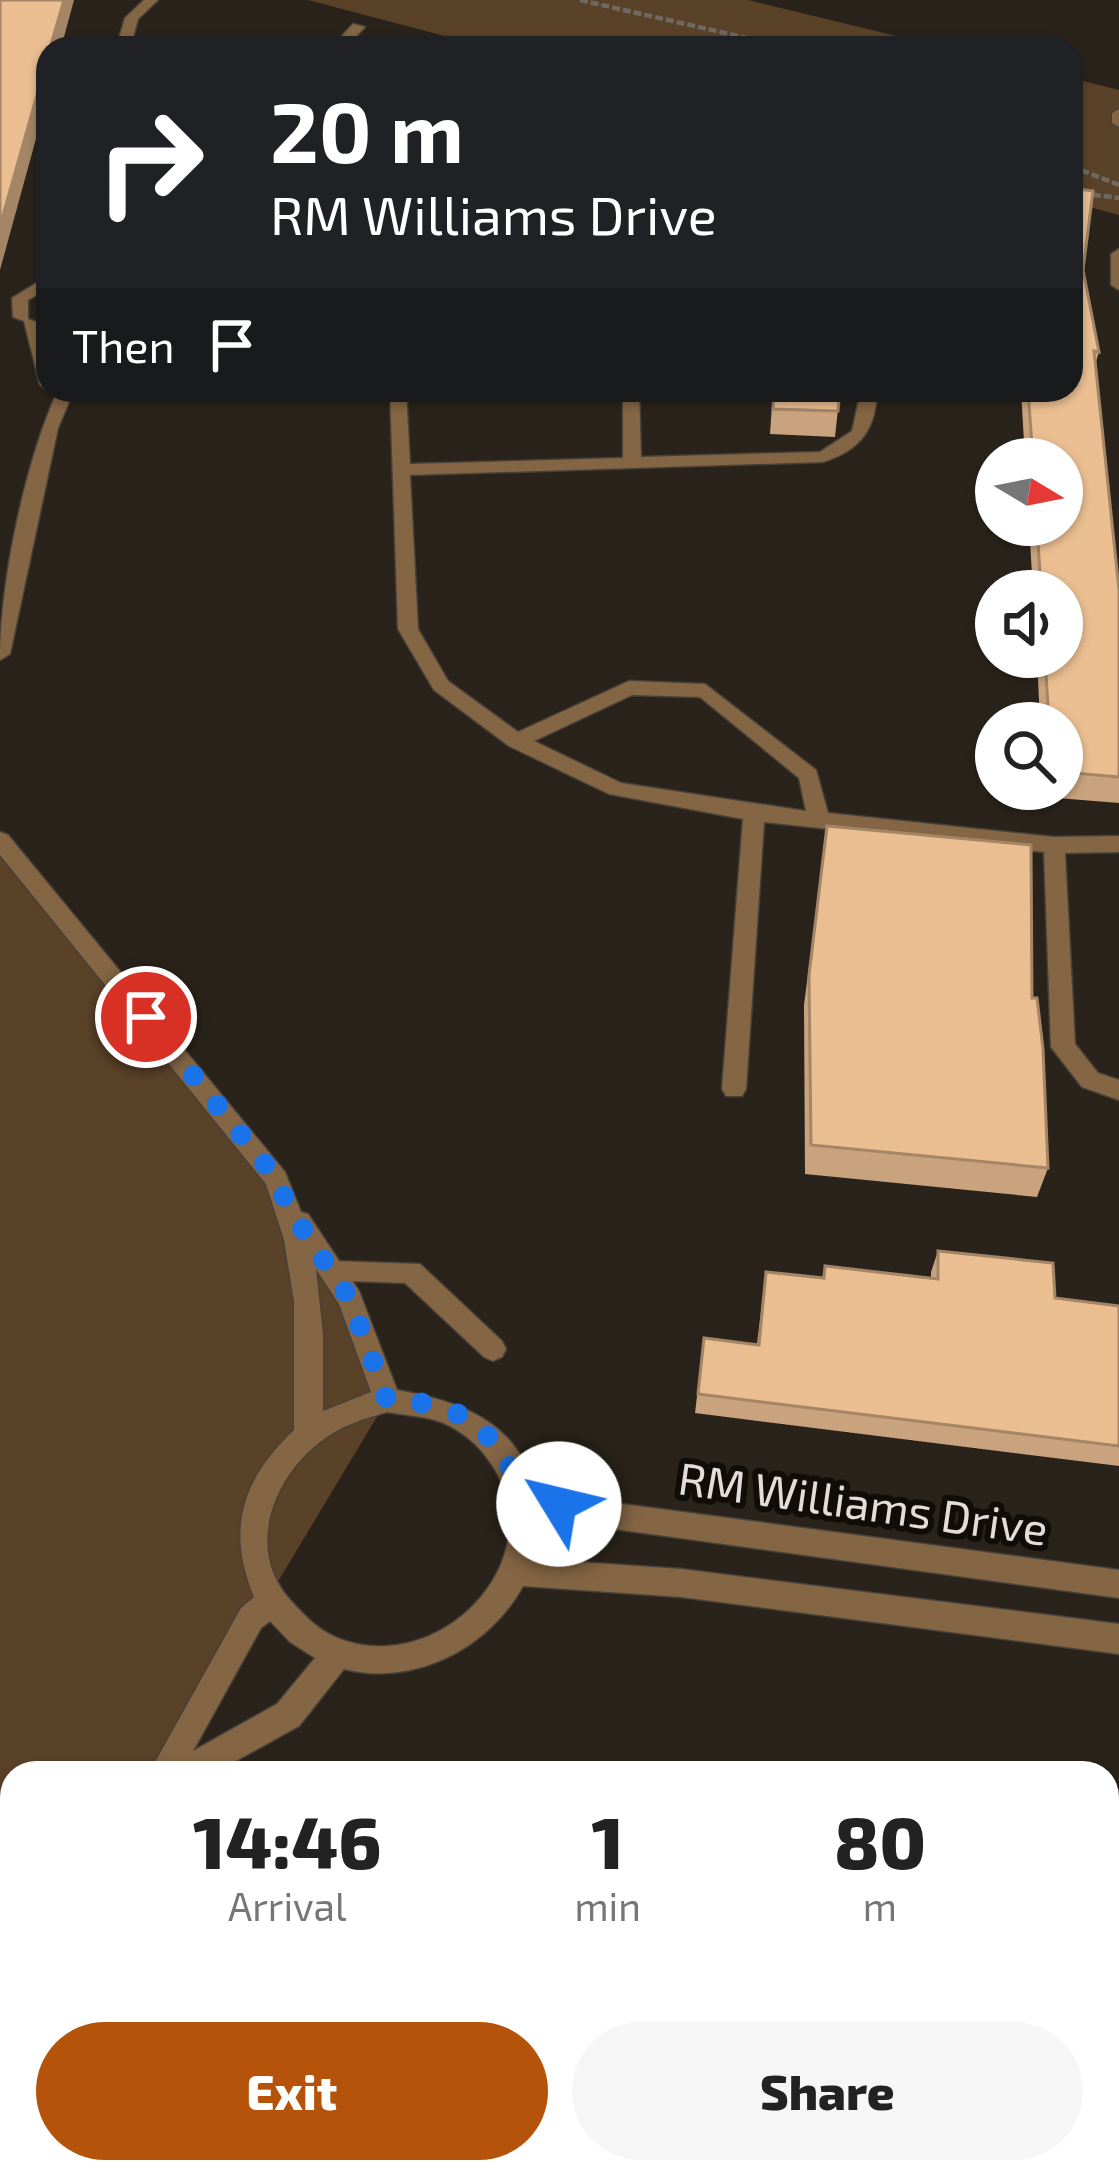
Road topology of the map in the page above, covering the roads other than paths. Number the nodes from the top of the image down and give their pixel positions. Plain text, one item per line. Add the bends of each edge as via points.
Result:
1 (152, 0) edge
2 (358, 27) dead end
3 (127, 36) edge
4 (349, 36) edge
5 (1119, 113) edge
6 (1119, 123) edge
7 (1119, 254) edge
8 (1119, 282) edge
9 (36, 284) edge
10 (36, 286) edge
11 (0, 293) edge
12 (0, 314) edge
13 (33, 322) edge
14 (48, 402) edge
15 (61, 402) edge
16 (398, 402) edge
17 (632, 402) edge
18 (869, 402) edge
19 (49, 428) junction
20 (632, 464) junction
21 (399, 470) junction
22 (0, 654) edge
23 (516, 741) junction
24 (754, 813) junction
25 (818, 815) junction
26 (1119, 844) edge
27 (1054, 845) junction
28 (2, 846) edge
29 (734, 1089) dead end
30 (1119, 1090) edge
31 (290, 1210) junction
32 (334, 1272) junction
33 (493, 1349) dead end
34 (387, 1400) junction
35 (308, 1430) junction
36 (525, 1496) junction
37 (516, 1572) junction
38 (1119, 1584) edge
39 (271, 1600) junction
40 (1119, 1639) edge
41 (338, 1654) junction
42 (171, 1761) edge
43 (206, 1761) edge

1 - 3 street
2 - 4 street
5 - 6 street
7 - 8 street
9 - 11 street
10 - 13 street via 20,298
12 - 13 street
14 - 19 street
15 - 19 street
16 - 21 street
17 - 20 street
18 - 20 street via 868,427 852,446 823,458
19 - 22 street
20 - 21 street
21 - 23 street via 408,628 441,685
23 - 24 street via 616,789
23 - 25 street via 628,688 705,691 809,775
24 - 25 street
24 - 29 street
25 - 27 street
26 - 27 street
27 - 30 street via 1063,1046 1090,1080
28 - 31 street via 276,1178
31 - 32 street
31 - 35 street via 310,1313
32 - 33 street via 411,1272
32 - 34 street
34 - 35 street
34 - 36 street via 437,1406 485,1430 505,1451
35 - 39 street via 274,1467 258,1502 257,1571
36 - 37 street via 527,1534
36 - 38 street, RM Williams Drive via 592,1514
37 - 40 street via 681,1582
37 - 41 street via 487,1618 432,1652 385,1661
39 - 41 street via 316,1644
39 - 42 street via 251,1618
41 - 43 street via 288,1715

